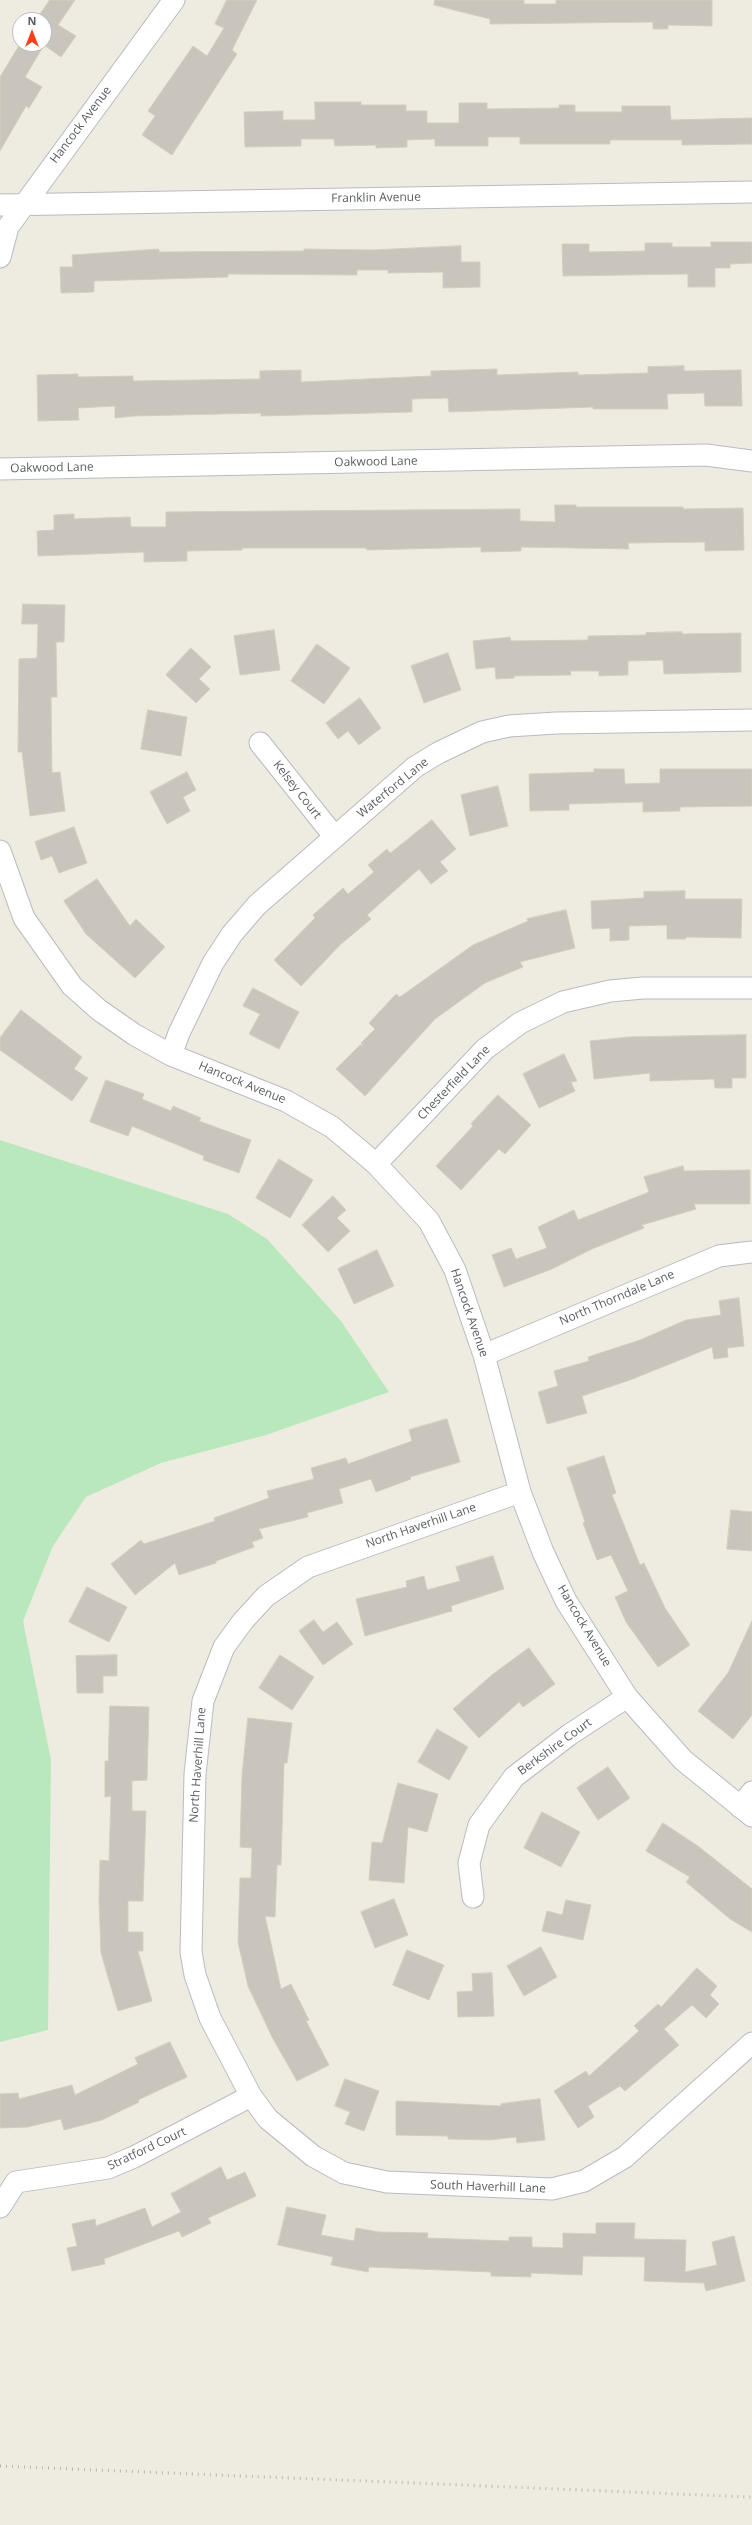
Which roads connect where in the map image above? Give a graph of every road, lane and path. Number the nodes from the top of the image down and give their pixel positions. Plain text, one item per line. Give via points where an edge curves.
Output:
1 (174, 0) edge
2 (752, 192) edge
3 (24, 204) junction
4 (0, 205) edge
5 (0, 257) edge
6 (752, 461) edge
7 (0, 469) edge
8 (752, 720) edge
9 (260, 743) dead end
10 (334, 836) junction
11 (0, 850) edge
12 (752, 988) edge
13 (171, 1055) junction
14 (376, 1164) junction
15 (752, 1252) edge
16 (484, 1355) junction
17 (520, 1492) junction
18 (627, 1697) junction
19 (748, 1805) edge
20 (473, 1897) dead end
21 (752, 2043) edge
22 (252, 2096) junction
23 (0, 2207) edge

1 - 3 street, Hancock Avenue
2 - 3 street, Franklin Avenue
3 - 4 street, Franklin Avenue
3 - 5 street, Hancock Avenue via 8,227
6 - 7 street, Oakwood Lane via 706,455
8 - 10 street, Waterford Lane via 556,723 509,726 482,732 415,767
9 - 10 street, Kelsey Court
10 - 13 street, Waterford Lane via 257,905 232,934 213,963
11 - 13 street, Hancock Avenue via 24,918 72,986 99,1010 135,1035
12 - 14 street, Chesterfield Lane via 643,988 610,991 563,1002 520,1023 485,1049
13 - 14 street, Hancock Avenue via 286,1101 332,1127
14 - 16 street, Hancock Avenue via 429,1221 456,1270
15 - 16 street, North Thorndale Lane via 719,1256
16 - 17 street, Hancock Avenue
17 - 18 street, Hancock Avenue via 543,1552 566,1601
17 - 22 street, North Haverhill Lane via 308,1567 266,1596 243,1621 224,1647 211,1674 203,1701 195,1774 191,1952 195,1975 210,2018
18 - 19 street, Hancock Avenue via 683,1760
18 - 20 street, Berkshire Court via 569,1735 514,1778 480,1825 469,1863
21 - 22 street, South Haverhill Lane via 626,2157 584,2181 552,2189 388,2182 344,2173 312,2156 284,2133 268,2119
22 - 23 street, Stratford Court via 108,2168 16,2182

